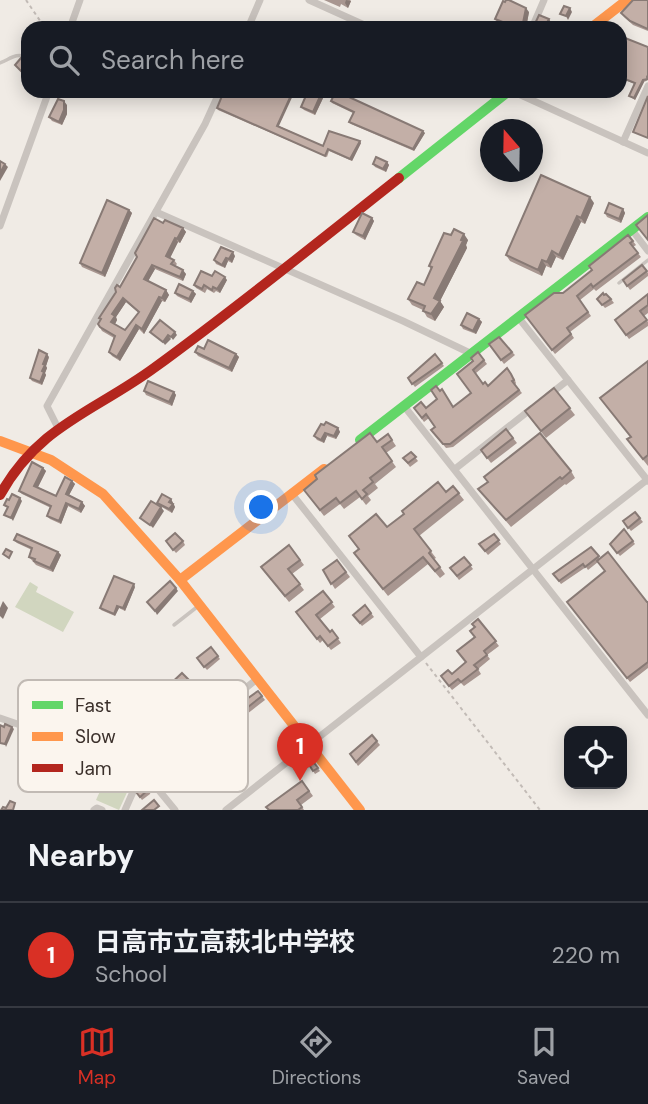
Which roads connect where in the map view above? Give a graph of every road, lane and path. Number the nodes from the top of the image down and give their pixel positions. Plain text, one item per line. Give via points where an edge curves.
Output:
1 (26, 0) edge
2 (80, 0) edge
3 (260, 0) edge
4 (309, 0) edge
5 (544, 0) edge
6 (626, 0) edge
7 (40, 21) edge
8 (72, 21) edge
9 (251, 21) edge
10 (356, 21) edge
11 (535, 21) edge
12 (600, 21) edge
13 (21, 55) edge
14 (0, 63) edge
15 (648, 86) edge
16 (46, 98) edge
17 (217, 98) edge
18 (502, 98) edge
19 (527, 98) edge
20 (624, 142) junction
21 (648, 153) edge
22 (156, 212) junction
23 (648, 217) edge
24 (0, 226) edge
25 (632, 230) junction
26 (648, 251) edge
27 (648, 260) edge
28 (282, 268) junction
29 (619, 283) dead end
30 (519, 317) junction
31 (472, 354) junction
32 (568, 380) junction
33 (404, 406) junction
34 (55, 430) junction
35 (0, 442) edge
36 (353, 446) edge
37 (28, 452) junction
38 (51, 460) junction
39 (333, 462) edge
40 (455, 469) junction
41 (648, 480) edge
42 (292, 494) junction
43 (0, 495) edge
44 (534, 568) junction
45 (180, 580) junction
46 (200, 605) junction
47 (174, 625) dead end
48 (421, 657) junction
49 (257, 679) junction
50 (248, 686) edge
51 (648, 715) edge
52 (0, 718) edge
53 (18, 725) edge
54 (309, 744) junction
55 (133, 792) edge
56 (159, 792) edge
57 (94, 810) edge
58 (102, 810) edge
59 (125, 810) edge
60 (175, 810) edge
61 (226, 810) edge
62 (360, 810) edge
63 (540, 810) edge

1 - 7 path
2 - 8 street
3 - 9 street
4 - 10 street
5 - 11 street
6 - 12 street
13 - 14 lane
15 - 20 street
16 - 24 street
17 - 22 street
18 - 28 street
19 - 20 street
20 - 21 street
22 - 28 street
22 - 34 street via 47,406
23 - 25 street
25 - 26 street
25 - 30 street
27 - 29 lane
28 - 31 street
28 - 34 street via 152,370
30 - 31 street
30 - 32 street
31 - 33 street
32 - 40 street
32 - 41 street
33 - 36 street
33 - 40 street
34 - 37 street
34 - 38 street via 48,451
35 - 37 street
37 - 38 street
37 - 43 street
38 - 45 street via 103,494
39 - 42 street
40 - 44 street
41 - 44 street
42 - 45 street
42 - 48 street
44 - 48 street
44 - 51 street
45 - 46 street
46 - 47 lane
46 - 49 street
48 - 54 street
48 - 63 path
49 - 50 street
49 - 54 street
52 - 53 street
54 - 61 street
54 - 62 street
55 - 59 street
56 - 60 street
57 - 58 street

